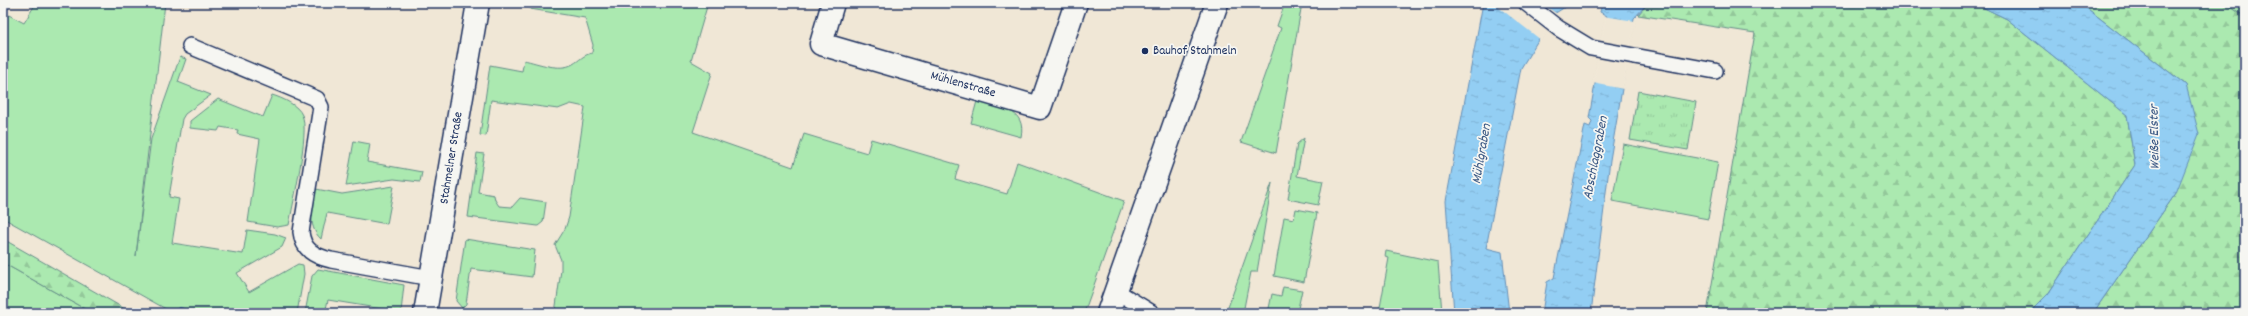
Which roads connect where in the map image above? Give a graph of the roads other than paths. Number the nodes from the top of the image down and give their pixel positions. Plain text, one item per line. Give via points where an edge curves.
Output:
1 (478, 3) edge
2 (833, 3) edge
3 (1076, 3) edge
4 (1217, 3) edge
5 (1526, 3) edge
6 (190, 46) dead end
7 (1715, 71) dead end
8 (431, 278) junction
9 (1116, 291) junction
10 (425, 313) edge
11 (1108, 313) edge
12 (1152, 313) edge

1 - 8 street, Stahmelner Straße
2 - 3 street, Mühlenstraße via 820,44 1040,108
4 - 9 street
5 - 7 lane via 1558,28 1591,48
6 - 8 lane via 317,99 321,107 301,232 305,247 318,256 331,260
8 - 10 street, Stahmelner Straße
9 - 11 street
9 - 12 lane

